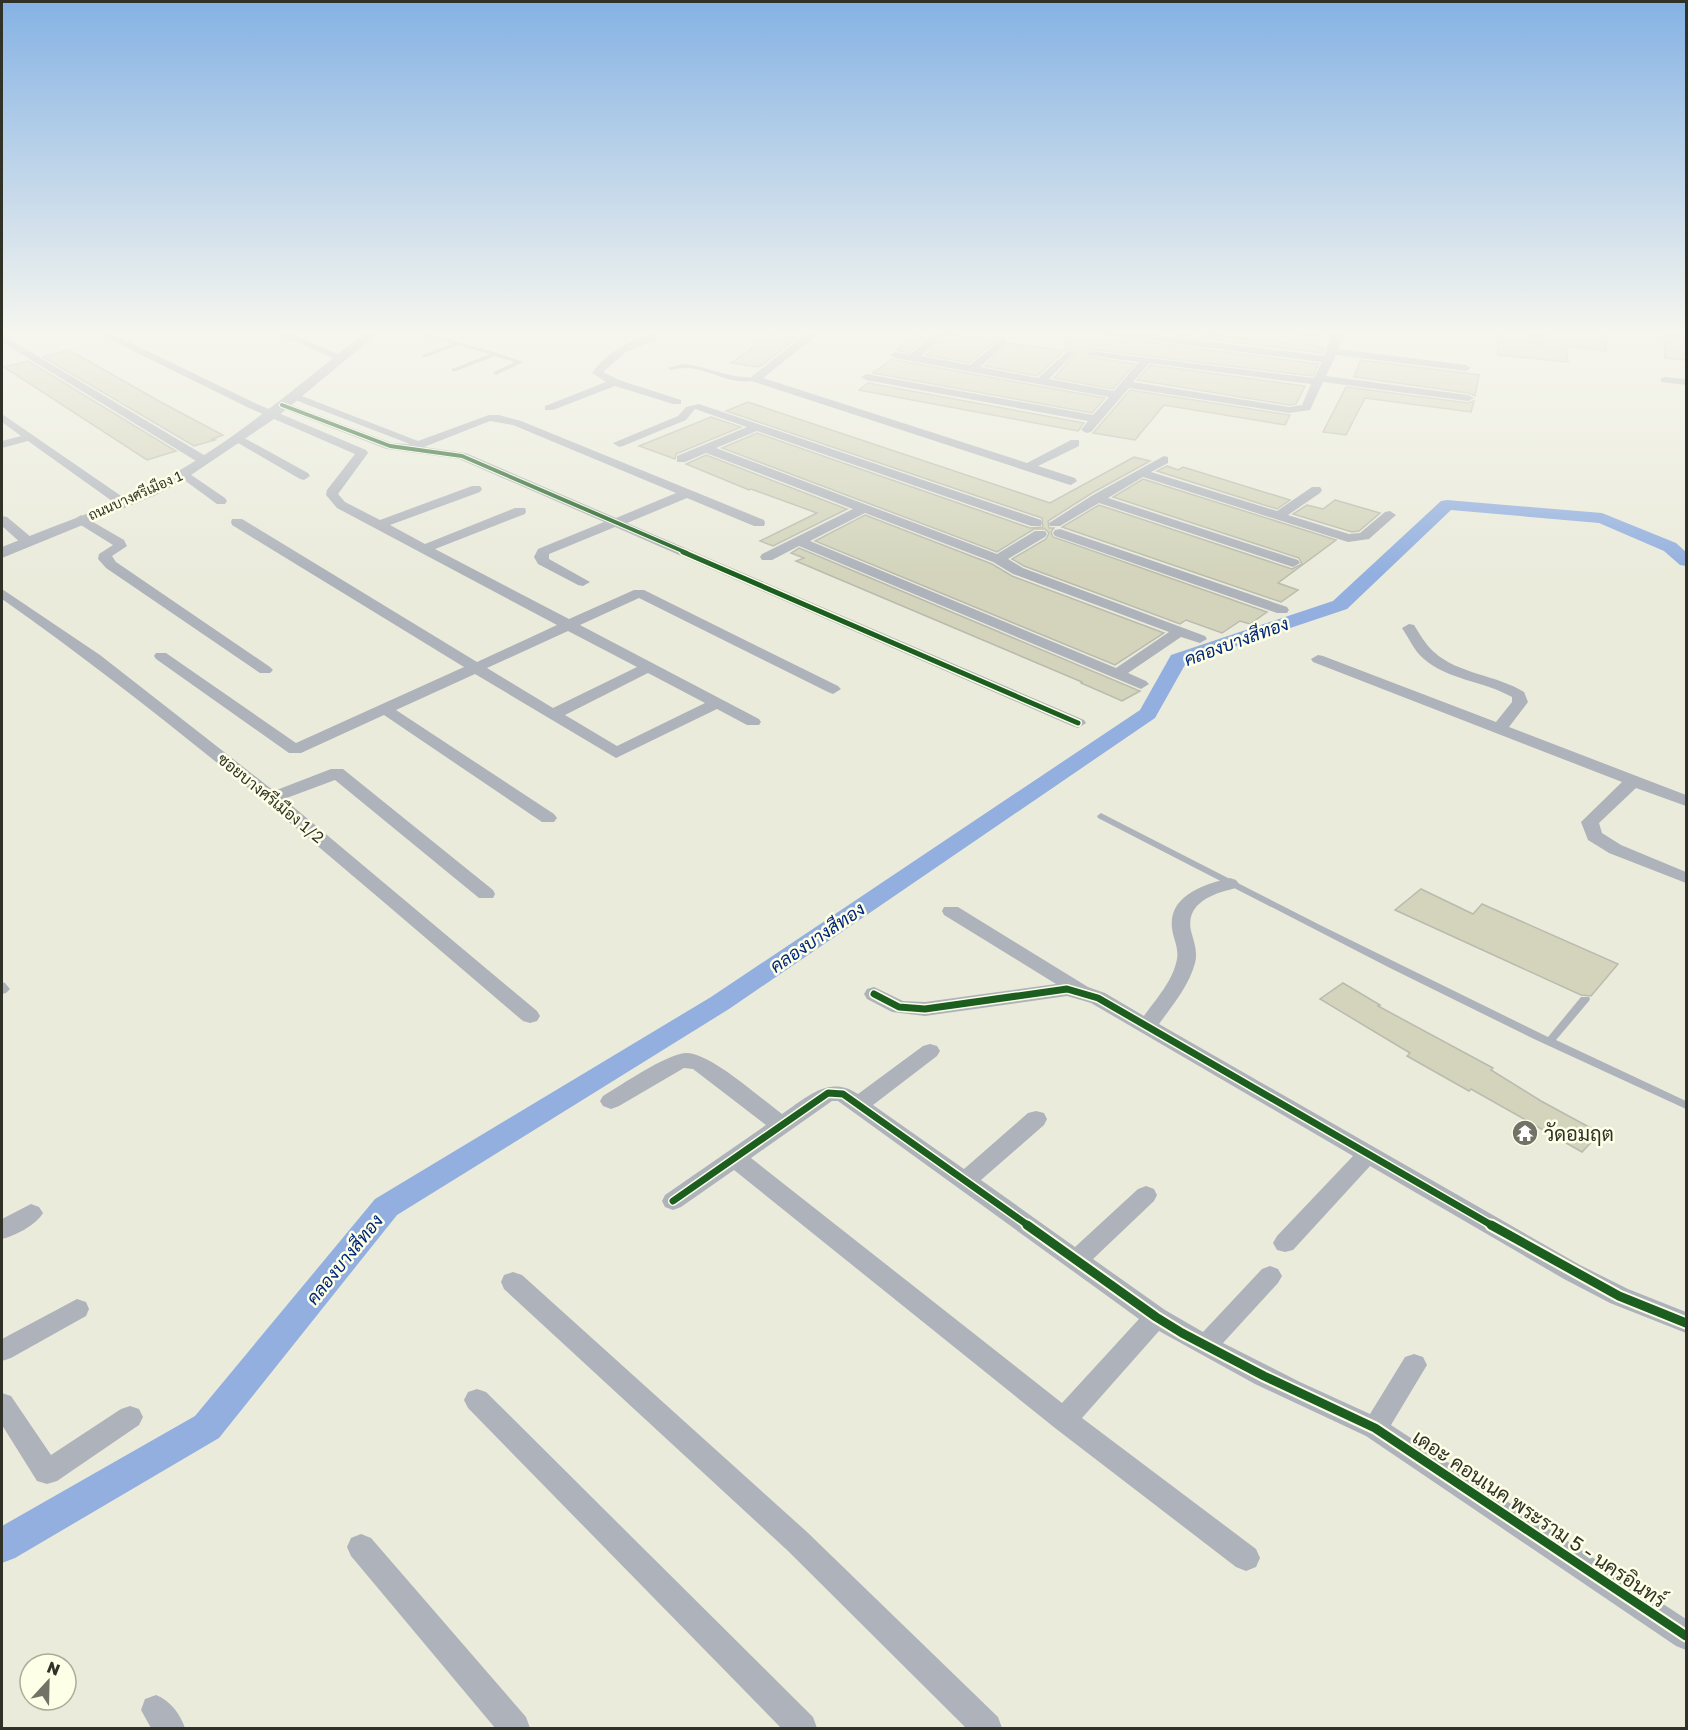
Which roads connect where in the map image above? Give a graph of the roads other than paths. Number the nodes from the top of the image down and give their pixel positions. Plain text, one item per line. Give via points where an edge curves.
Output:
1 (125, 413) edge
2 (272, 413) edge
3 (296, 413) edge
4 (303, 413) edge
5 (689, 413) edge
6 (710, 413) edge
7 (862, 413) edge
8 (1062, 413) edge
9 (1101, 413) edge
10 (2, 417) edge
11 (1096, 419) junction
12 (757, 427) junction
13 (1087, 430) dead end
14 (442, 436) junction
15 (29, 437) junction
16 (237, 438) junction
17 (1075, 442) dead end
18 (619, 443) dead end
19 (2, 445) edge
20 (410, 445) junction
21 (707, 449) junction
22 (447, 453) junction
23 (681, 459) dead end
24 (1164, 460) dead end
25 (205, 461) junction
26 (1028, 467) junction
27 (1141, 473) junction
28 (184, 474) junction
29 (304, 476) dead end
30 (1071, 481) dead end
31 (476, 489) dead end
32 (1316, 490) dead end
33 (686, 494) junction
34 (1097, 498) junction
35 (221, 501) dead end
36 (123, 503) junction
37 (863, 509) junction
38 (520, 511) dead end
39 (1390, 515) dead end
40 (1277, 516) junction
41 (81, 519) junction
42 (2, 520) edge
43 (237, 522) dead end
44 (615, 523) junction
45 (759, 523) dead end
46 (378, 525) junction
47 (1058, 528) junction
48 (1038, 529) junction
49 (799, 541) junction
50 (27, 542) junction
51 (424, 549) junction
52 (2, 553) edge
53 (767, 557) dead end
54 (998, 559) junction
55 (1293, 563) dead end
56 (583, 582) dead end
57 (2, 593) edge
58 (1282, 610) dead end
59 (570, 625) junction
60 (1409, 628) dead end
61 (1179, 632) junction
62 (1200, 639) dead end
63 (161, 656) dead end
64 (1318, 659) dead end
65 (648, 667) junction
66 (476, 668) junction
67 (265, 670) dead end
68 (1117, 674) junction
69 (1141, 684) dead end
70 (833, 689) dead end
71 (717, 703) junction
72 (385, 709) junction
73 (552, 715) junction
74 (753, 722) dead end
75 (1078, 723) dead end
76 (1500, 728) junction
77 (1633, 781) junction
78 (272, 798) junction
79 (1686, 801) edge
80 (1101, 816) dead end
81 (548, 818) dead end
82 (1686, 878) edge
83 (1230, 884) junction
84 (486, 894) dead end
85 (951, 911) dead end
86 (2, 985) edge
87 (2, 991) edge
88 (1082, 992) junction
89 (874, 994) dead end
90 (1585, 999) dead end
91 (530, 1016) dead end
92 (1148, 1026) junction
93 (1550, 1041) junction
94 (930, 1051) dead end
95 (611, 1101) dead end
96 (858, 1105) junction
97 (1686, 1105) edge
98 (1036, 1119) dead end
99 (781, 1125) junction
100 (1368, 1155) junction
101 (735, 1158) junction
102 (965, 1181) junction
103 (1146, 1195) dead end
104 (673, 1200) dead end
105 (31, 1213) dead end
106 (2, 1230) edge
107 (1285, 1244) dead end
108 (1076, 1260) junction
109 (1270, 1276) dead end
110 (513, 1282) dead end
111 (77, 1309) dead end
112 (1156, 1317) junction
113 (1686, 1323) edge
114 (1205, 1346) junction
115 (2, 1351) edge
116 (1414, 1365) dead end
117 (477, 1400) dead end
118 (2, 1404) edge
119 (130, 1417) dead end
120 (1064, 1420) junction
121 (1375, 1428) junction
122 (361, 1547) dead end
123 (1246, 1558) dead end
124 (1686, 1636) edge
125 (515, 1728) edge
126 (802, 1728) edge
127 (987, 1728) edge

1 - 25 street
2 - 16 street, ถนนบางศรีเมือง 1
3 - 46 street via 362,453 332,495 341,506
4 - 20 street via 390,446
5 - 18 street
6 - 12 street
7 - 26 street
8 - 11 street
9 - 11 street
10 - 15 street
11 - 13 street
12 - 21 street
12 - 48 street
14 - 20 street
14 - 22 street
14 - 33 street via 479,420 499,418
15 - 19 street
15 - 36 street
16 - 25 street, ถนนบางศรีเมือง 1
16 - 29 street
17 - 26 street
20 - 22 street
21 - 23 street
21 - 37 street
22 - 44 street
24 - 27 street
25 - 28 street, ถนนบางศรีเมือง 1
26 - 30 street
27 - 34 street
27 - 40 street
28 - 35 street
28 - 36 street, ถนนบางศรีเมือง 1
31 - 46 street
32 - 40 street
33 - 44 street
33 - 45 street
34 - 47 street
34 - 55 street
36 - 41 street, ถนนบางศรีเมือง 1
37 - 49 street
37 - 54 street
38 - 51 street
39 - 40 street via 1355,539
41 - 50 street, ถนนบางศรีเมือง 1
41 - 67 street via 119,543 106,554 111,566
42 - 50 street
43 - 66 street
44 - 56 street via 543,552 543,561
44 - 75 street
46 - 51 street
47 - 48 street
47 - 58 street
48 - 54 street
49 - 53 street
49 - 68 street
50 - 52 street, ถนนบางศรีเมือง 1
51 - 59 street
54 - 61 street via 1018,571
57 - 78 street, ซอยบางศรีเมือง 1/2 via 95,658
59 - 65 street
59 - 66 street
59 - 70 street via 639,593
60 - 76 street via 1432,658 1519,695 1520,702
61 - 62 street
61 - 68 street
63 - 72 street via 295,750
64 - 76 street
65 - 71 street
65 - 73 street
66 - 72 street
66 - 73 street
68 - 69 street
71 - 73 street via 616,753
71 - 74 street
72 - 81 street
76 - 77 street
77 - 79 street
77 - 82 street via 1590,822 1594,836 1615,849
78 - 84 street via 337,773
78 - 91 street, ซอยบางศรีเมือง 1/2
80 - 83 lane
83 - 92 street via 1205,889 1191,902 1181,920 1187,957 1178,980
83 - 93 lane
85 - 88 street
86 - 87 lane
88 - 89 street via 1067,990 925,1010 899,1007
88 - 92 street
90 - 93 lane
92 - 100 street
93 - 97 lane
94 - 96 street
95 - 99 street via 687,1060 700,1063
96 - 99 street, เดอะ คอนเนค พระราม 5 - นครอินทร์ via 843,1094 828,1093
96 - 102 street, เดอะ คอนเนค พระราม 5 - นครอินทร์
98 - 102 street
99 - 101 street, เดอะ คอนเนค พระราม 5 - นครอินทร์
100 - 107 street
100 - 113 street via 1572,1272
101 - 104 street, เดอะ คอนเนค พระราม 5 - นครอินทร์
101 - 120 street
102 - 108 street, เดอะ คอนเนค พระราม 5 - นครอินทร์
103 - 108 street
105 - 106 street
108 - 112 street, เดอะ คอนเนค พระราม 5 - นครอินทร์
109 - 114 street
110 - 127 street via 797,1541
111 - 115 street
112 - 114 street, เดอะ คอนเนค พระราม 5 - นครอินทร์
112 - 120 street
114 - 121 street, เดอะ คอนเนค พระราม 5 - นครอินทร์
116 - 121 street
117 - 126 street
118 - 119 street via 47,1472
120 - 123 street
121 - 124 street, เดอะ คอนเนค พระราม 5 - นครอินทร์
122 - 125 street

